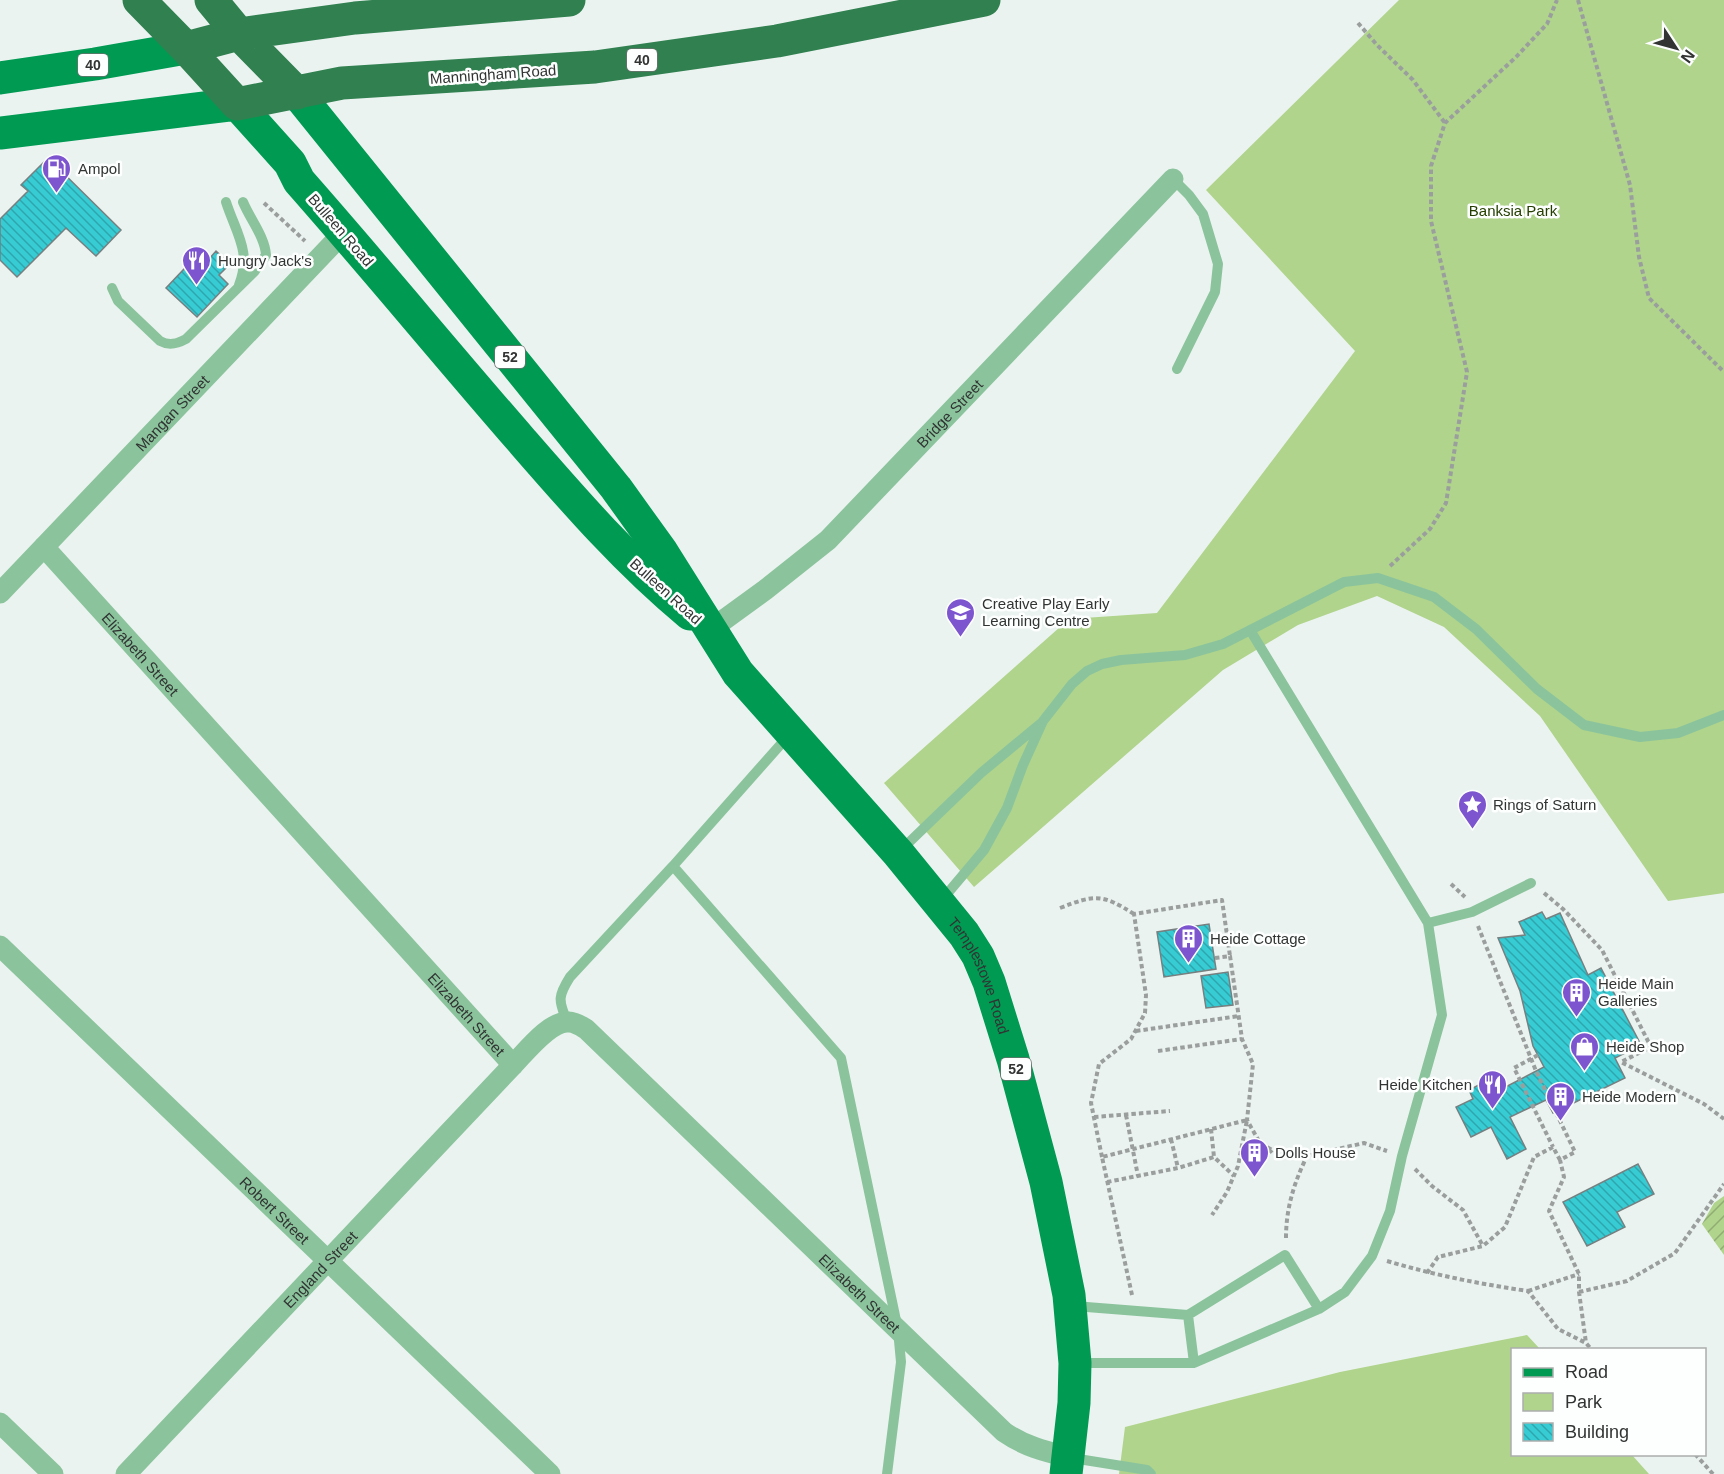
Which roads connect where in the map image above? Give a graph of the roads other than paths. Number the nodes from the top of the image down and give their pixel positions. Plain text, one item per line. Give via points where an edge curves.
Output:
1 (140, 0) edge
2 (211, 0) edge
3 (324, 0) edge
4 (569, 0) edge
5 (984, 0) edge
6 (355, 18) junction
7 (238, 33) junction
8 (186, 48) junction
9 (0, 78) edge
10 (297, 93) junction
11 (237, 104) junction
12 (0, 133) edge
13 (1173, 179) joint
14 (226, 202) dead end
15 (243, 202) dead end
16 (344, 232) junction
17 (112, 288) dead end
18 (237, 288) junction
19 (1177, 369) dead end
20 (44, 547) junction
21 (0, 593) edge
22 (710, 630) junction
23 (1250, 630) junction
24 (1724, 715) edge
25 (1043, 721) junction
26 (790, 733) junction
27 (898, 853) junction
28 (673, 866) junction
29 (1532, 883) road end
30 (939, 903) junction
31 (1428, 923) junction
32 (0, 946) edge
33 (567, 1021) junction
34 (513, 1065) junction
35 (328, 1261) junction
36 (1071, 1305) junction
37 (1319, 1309) junction
38 (1188, 1315) junction
39 (898, 1330) junction
40 (1075, 1363) junction
41 (1194, 1363) junction
42 (0, 1424) edge
43 (1067, 1466) edge
44 (52, 1474) edge
45 (126, 1474) edge
46 (550, 1474) edge
47 (887, 1474) edge
48 (1151, 1474) edge

1 - 8 highway, Bulleen Road / 52
2 - 7 highway, Bulleen Road / 52
3 - 6 highway
4 - 6 highway, 40
5 - 10 highway, Manningham Road / 40 via 777,41 595,67 342,83
6 - 7 highway, 40
7 - 8 highway, 40
7 - 10 highway, Bulleen Road / 52
8 - 9 main road, 40
8 - 11 highway, Bulleen Road / 52
10 - 11 highway, Manningham Road / 40
10 - 22 main road, Bulleen Road / 52 via 616,488 662,552
11 - 12 main road, Manningham Road / 40
11 - 16 main road, Bulleen Road / 52
13 - 19 lane via 1203,214 1218,264 1215,292
13 - 22 street, Bridge Street via 828,540
14 - 18 lane via 244,254 245,265
15 - 18 lane via 262,238 266,255
16 - 20 street, Mangan Street
16 - 22 main road, Bulleen Road / 52 via 584,513 652,583
17 - 18 lane via 118,301 160,340 173,344 186,339
20 - 21 street, Mangan Street
20 - 34 street, Elizabeth Street
22 - 26 main road, Templestowe Road / 52 via 738,673
23 - 24 lane via 1344,582 1378,578 1434,597 1476,629 1537,689 1584,725 1640,737 1678,733
23 - 25 lane via 1222,644 1185,655 1132,658 1086,671
23 - 31 lane
25 - 27 lane via 981,773
25 - 30 lane via 1008,808 962,878
26 - 27 main road, Templestowe Road / 52
26 - 28 lane
27 - 30 main road, Templestowe Road / 52
28 - 33 lane via 570,977 560,997
28 - 39 lane via 841,1058
29 - 31 lane via 1472,912
30 - 36 main road, Templestowe Road / 52 via 978,956 1001,1017 1046,1182
31 - 37 lane via 1442,1015 1390,1211 1372,1256 1345,1292
32 - 35 street, Robert Street
33 - 34 street, Elizabeth Street via 548,1029
33 - 39 street, Elizabeth Street via 586,1029
34 - 35 street, England Street
35 - 45 street, England Street
35 - 46 street, Robert Street
36 - 38 lane
36 - 40 main road, Templestowe Road / 52
37 - 38 lane via 1286,1255
37 - 41 lane
38 - 41 lane
39 - 43 street, Elizabeth Street via 1004,1432
39 - 47 lane via 901,1362
40 - 41 lane
40 - 43 main road, Templestowe Road / 52
42 - 44 street
43 - 48 lane via 1148,1470

